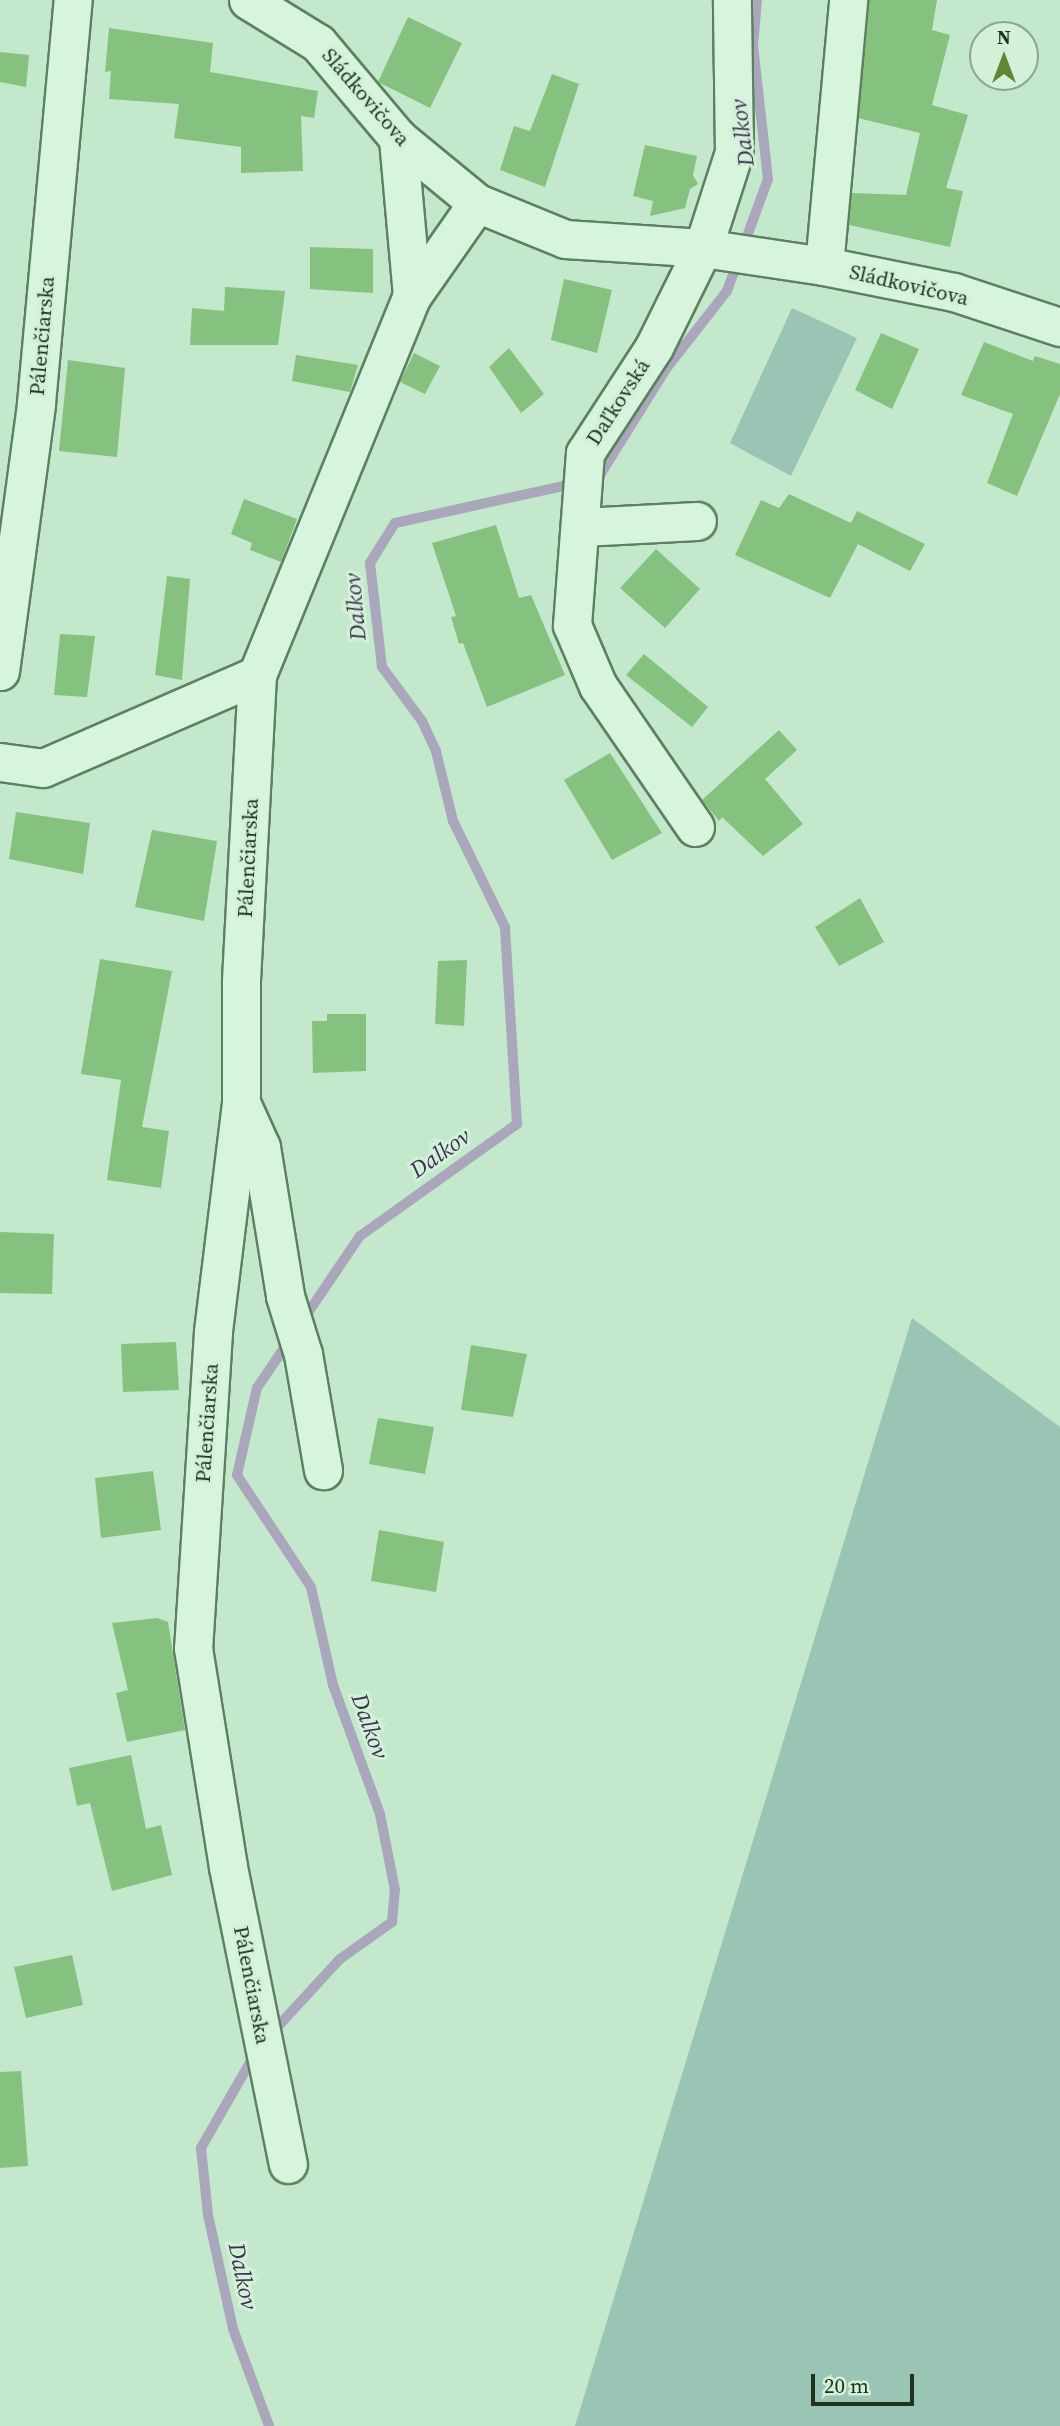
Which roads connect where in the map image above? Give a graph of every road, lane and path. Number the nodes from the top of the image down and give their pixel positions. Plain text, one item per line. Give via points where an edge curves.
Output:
1 (73, 0) edge
2 (248, 0) edge
3 (732, 0) edge
4 (848, 0) edge
5 (398, 138) junction
6 (477, 203) junction
7 (726, 252) junction
8 (824, 266) junction
9 (412, 296) junction
10 (1060, 327) edge
11 (582, 515) junction
12 (697, 521) dead end
13 (0, 671) edge
14 (257, 676) junction
15 (0, 762) edge
16 (695, 827) dead end
17 (241, 1103) junction
18 (323, 1470) dead end
19 (288, 2164) dead end

1 - 13 street, Pálenčiarska via 36,403
2 - 5 street, Sládkovičova via 318,43
3 - 7 street, Daľkovská via 734,152
4 - 8 street
5 - 6 street, Sládkovičova
5 - 9 street, Pálenčiarska
6 - 7 street, Sládkovičova via 565,239
6 - 9 street, Pálenčiarska
7 - 8 street, Sládkovičova
7 - 11 street, Daľkovská via 654,347 585,453
8 - 10 street, Sládkovičova via 954,292
9 - 14 street, Pálenčiarska
11 - 12 street
11 - 16 street, Daľkovská via 572,625 598,686
14 - 15 street via 44,768
14 - 17 street, Pálenčiarska
17 - 18 street via 261,1147 285,1296 303,1354
17 - 19 street, Pálenčiarska via 213,1332 193,1648 228,1867

